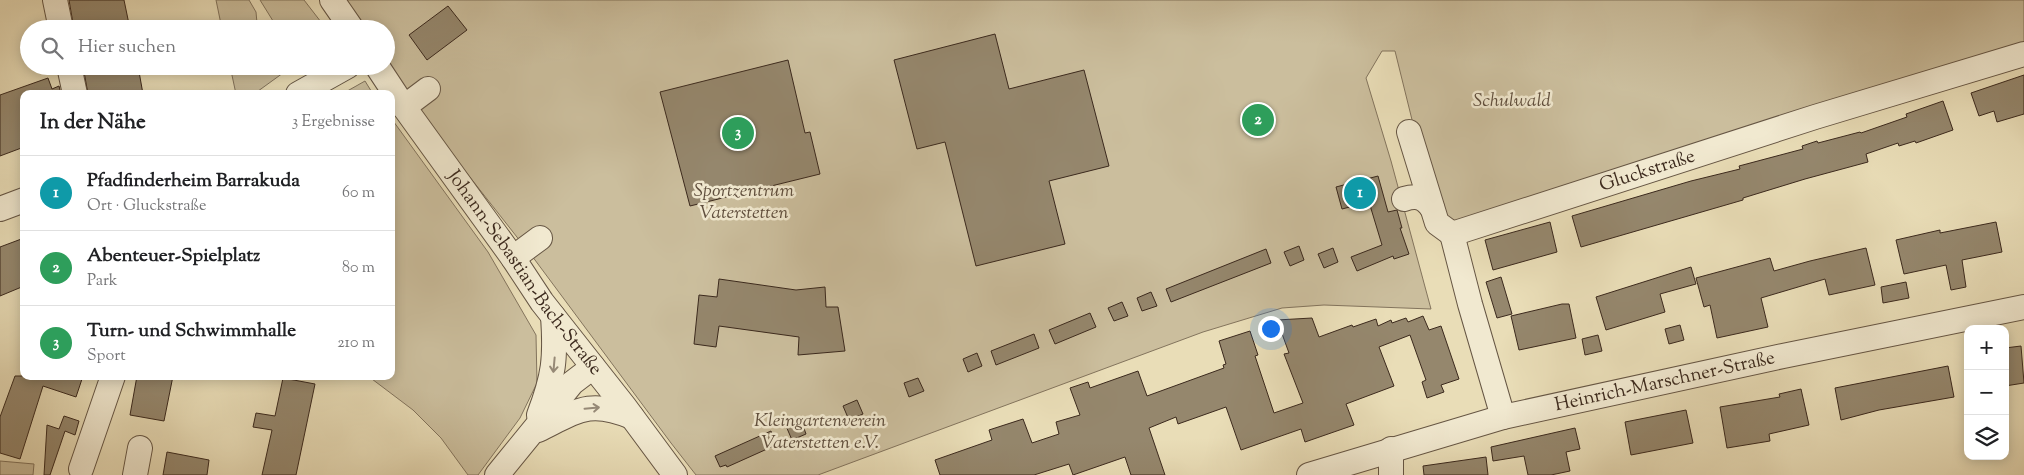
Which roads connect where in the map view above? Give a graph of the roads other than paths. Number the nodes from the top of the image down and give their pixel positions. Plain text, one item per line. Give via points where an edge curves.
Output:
1 (56, 0) edge
2 (332, 0) edge
3 (59, 20) edge
4 (346, 20) edge
5 (2024, 54) edge
6 (71, 75) edge
7 (307, 75) edge
8 (332, 75) edge
9 (383, 75) edge
10 (428, 89) dead end
11 (74, 90) edge
12 (291, 90) edge
13 (305, 90) edge
14 (393, 90) edge
15 (395, 93) edge
16 (404, 107) junction
17 (1409, 132) dead end
18 (1404, 199) dead end
19 (20, 202) edge
20 (1432, 208) junction
21 (0, 209) edge
22 (1452, 234) junction
23 (540, 238) dead end
24 (513, 258) junction
25 (2024, 307) edge
26 (553, 316) junction
27 (593, 367) junction
28 (112, 380) edge
29 (632, 416) junction
30 (1503, 417) junction
31 (532, 433) junction
32 (140, 448) dead end
33 (1391, 449) junction
34 (81, 469) dead end
35 (135, 475) edge
36 (497, 475) edge
37 (675, 475) edge
38 (1309, 475) edge
39 (1392, 475) edge

1 - 3 street
2 - 4 street
5 - 22 street, Gluckstraße via 1815,117
6 - 11 street
7 - 12 street
8 - 13 street
9 - 14 street, Johann-Sebastian-Bach-Straße
10 - 16 street
15 - 16 street, Johann-Sebastian-Bach-Straße
16 - 24 street, Johann-Sebastian-Bach-Straße
17 - 20 street
18 - 20 street via 1419,197
19 - 21 street
20 - 22 street via 1437,223
22 - 30 street
23 - 24 street
24 - 26 street, Johann-Sebastian-Bach-Straße
25 - 30 street, Heinrich-Marschner-Straße
26 - 27 street, Johann-Sebastian-Bach-Straße
26 -> 31 street via 553,375
27 - 29 street, Johann-Sebastian-Bach-Straße
27 - 31 street via 572,383
28 - 34 street
31 -> 29 street via 589,407 611,408
29 - 37 street, Johann-Sebastian-Bach-Straße
30 - 33 street, Heinrich-Marschner-Straße
31 - 36 street
32 - 35 street
33 - 38 street, Heinrich-Marschner-Straße
33 - 39 street

